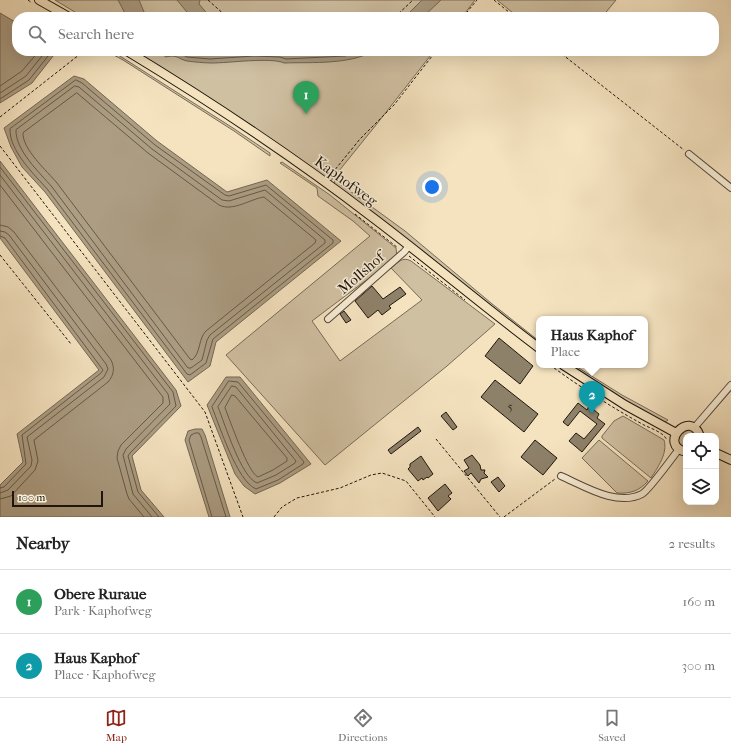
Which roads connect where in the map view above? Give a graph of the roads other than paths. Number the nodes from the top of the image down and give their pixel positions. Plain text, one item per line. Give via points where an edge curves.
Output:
1 (39, 0) edge
2 (60, 12) edge
3 (129, 56) edge
4 (689, 154) road end
5 (731, 188) edge
6 (407, 249) junction
7 (328, 318) dead end
8 (536, 346) edge
9 (568, 368) edge
10 (731, 385) edge
11 (694, 428) junction
12 (676, 433) junction
13 (698, 433) edge
14 (682, 451) edge
15 (719, 454) edge
16 (731, 460) edge
17 (561, 476) road end

1 - 2 main road
3 - 6 main road, Kaphofweg via 210,103 325,182
4 - 5 lane
6 - 7 lane, Mollshof
6 - 8 main road, Kaphofweg
9 - 12 main road via 625,405
10 - 11 lane
11 - 12 main road via 684,426
11 - 13 main road
12 - 14 main road via 674,440
14 - 17 lane via 643,494 628,498 610,497
15 - 16 main road

